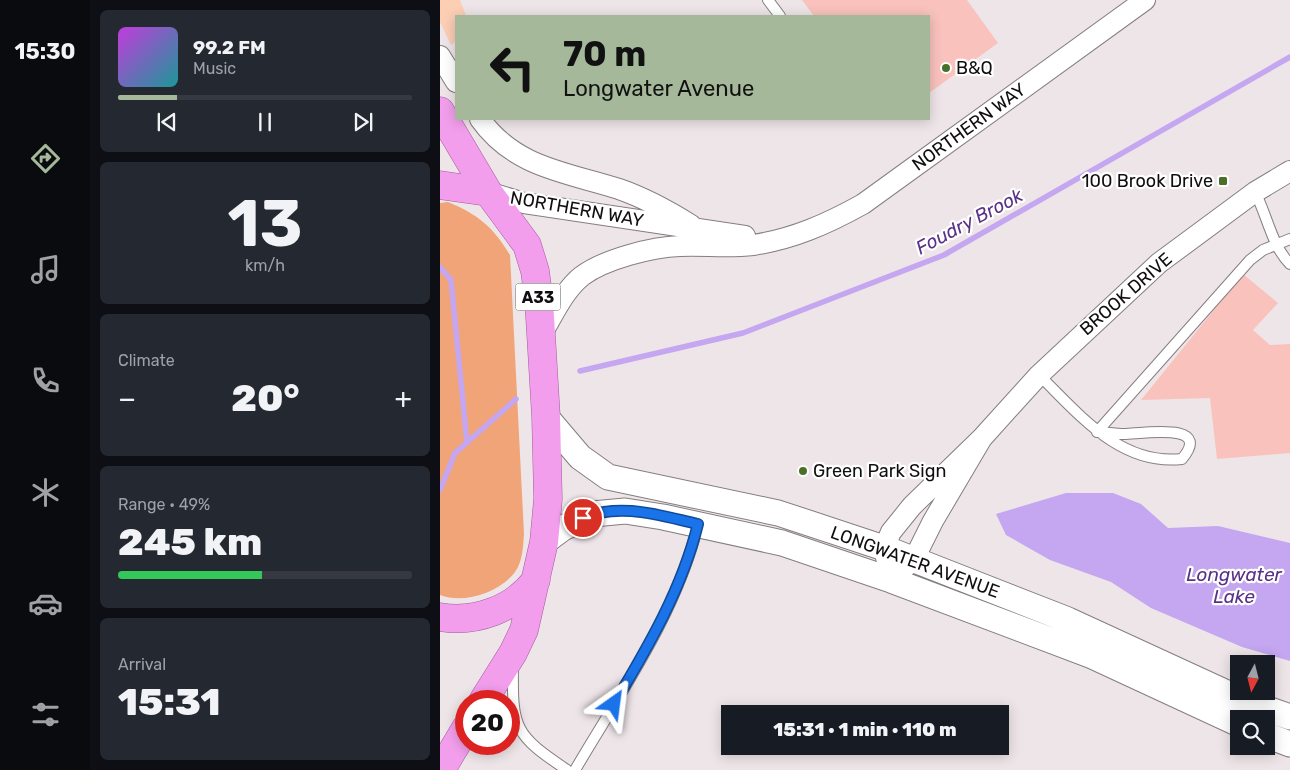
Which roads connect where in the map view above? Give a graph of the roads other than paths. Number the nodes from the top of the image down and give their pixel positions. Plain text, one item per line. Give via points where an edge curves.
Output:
1 (768, 0) edge
2 (1146, 0) edge
3 (779, 15) edge
4 (440, 56) edge
5 (455, 80) edge
6 (440, 111) edge
7 (481, 120) edge
8 (1290, 172) edge
9 (440, 185) edge
10 (488, 192) junction
11 (1255, 192) junction
12 (696, 229) junction
13 (785, 239) junction
14 (1290, 239) edge
15 (1277, 244) junction
16 (1290, 264) edge
17 (541, 335) junction
18 (1039, 375) junction
19 (546, 417) junction
20 (1097, 432) junction
21 (982, 438) junction
22 (698, 524) junction
23 (544, 542) junction
24 (884, 548) junction
25 (914, 559) junction
26 (536, 580) junction
27 (891, 580) junction
28 (440, 617) edge
29 (513, 653) junction
30 (489, 690) edge
31 (1290, 717) edge
32 (1230, 720) edge
33 (1275, 738) edge
34 (1290, 744) edge
35 (455, 746) edge
36 (441, 770) edge
37 (567, 770) edge
38 (575, 770) edge

1 - 3 lane
2 - 13 street, NORTHERN WAY via 863,204 824,225
4 - 5 street
6 - 10 highway, A33
7 - 12 street, NORTHERN WAY via 500,142 522,158 658,204
8 - 11 street, BROOK DRIVE
9 - 10 highway
10 - 12 street, NORTHERN WAY via 524,203
10 - 17 highway, A33 via 530,251
11 - 15 lane
11 - 18 street, BROOK DRIVE via 1159,263
12 - 13 street, NORTHERN WAY
13 - 17 street, NORTHERN WAY via 727,247 680,246 617,260 581,277
14 - 15 lane
15 - 16 lane
15 - 20 lane via 1250,260
17 - 19 highway, A33
18 - 20 lane
18 - 21 street, BROOK DRIVE
19 - 23 highway, A33 via 548,499
19 - 24 street, LONGWATER AVENUE via 580,457 608,477 778,513
20 - 20 lane via 1178,432 1186,436 1188,452 1182,460 1166,461 1119,446
21 - 24 street, BROOK DRIVE via 912,506 891,532
21 - 25 street, BROOK DRIVE
22 - 23 street, LONGWATER AVENUE via 642,513 610,511 583,518
22 - 27 street, LONGWATER AVENUE via 782,542
22 - 38 lane via 685,573 644,654
23 - 26 highway, A33
24 - 25 street, LONGWATER AVENUE
24 - 27 street
25 - 27 street, BROOK DRIVE
25 - 31 street, LONGWATER AVENUE via 1068,620 1242,700
26 - 28 highway via 519,598 500,609 462,619
26 - 29 highway, A33 via 524,630
27 - 32 street, LONGWATER AVENUE via 1090,655
29 - 30 highway, A33
29 - 37 lane via 512,708 516,723 531,744
33 - 34 street
35 - 36 highway

